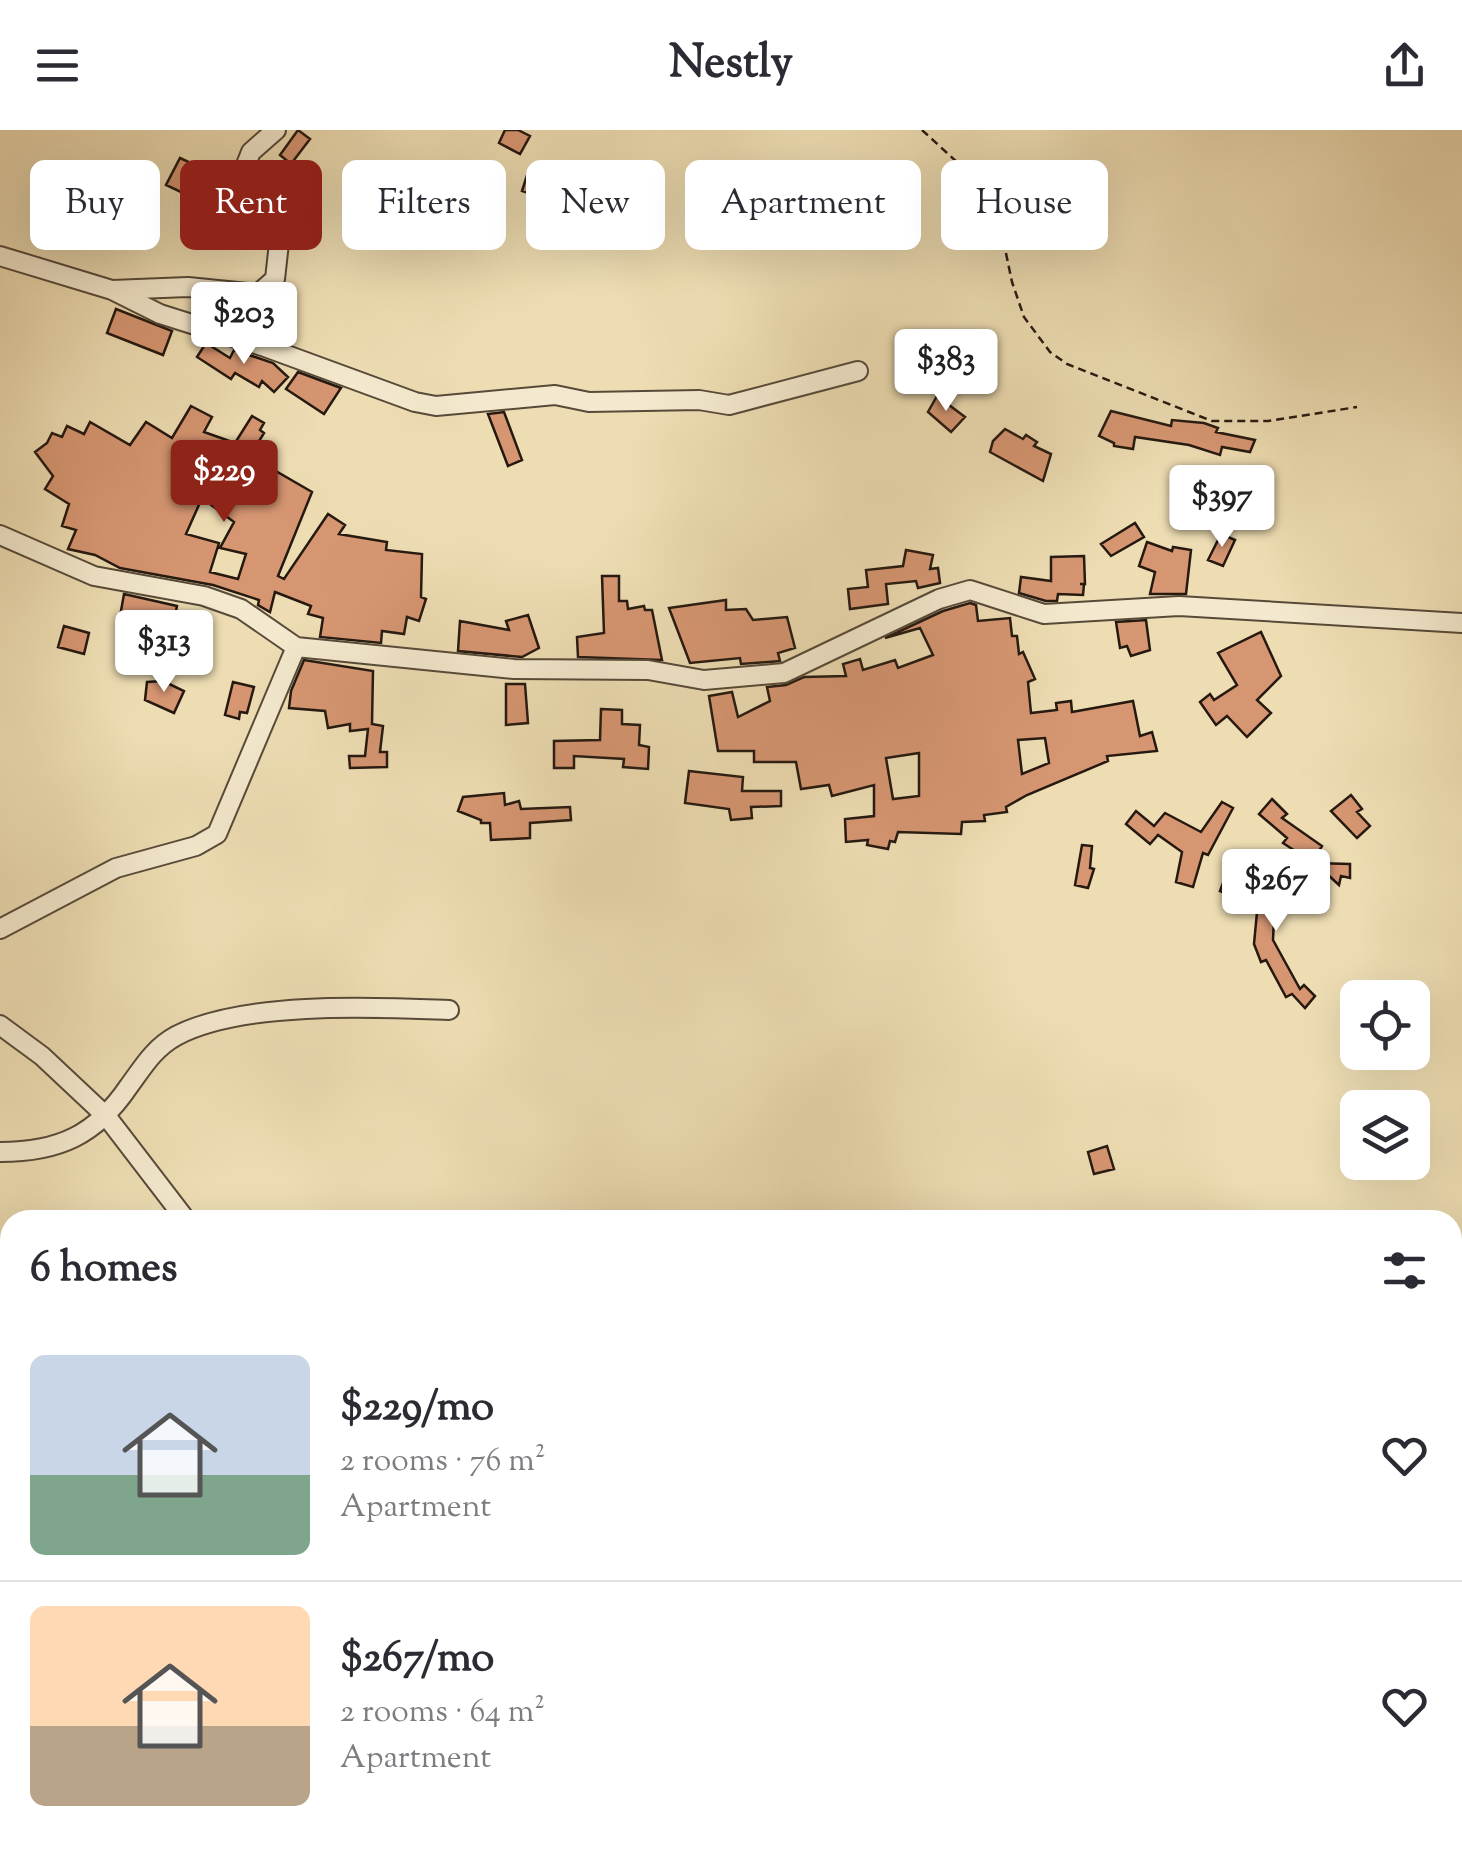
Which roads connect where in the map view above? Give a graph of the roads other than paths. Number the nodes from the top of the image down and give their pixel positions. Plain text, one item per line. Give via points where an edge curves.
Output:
1 (276, 130) edge
2 (0, 256) edge
3 (112, 290) junction
4 (858, 371) dead end
5 (0, 535) edge
6 (1462, 623) edge
7 (296, 647) junction
8 (0, 929) edge
9 (448, 1010) dead end
10 (0, 1026) edge
11 (106, 1117) junction
12 (0, 1152) edge
13 (178, 1210) edge

1 - 3 street via 251,152 243,172 282,216 270,286 258,294 188,287
2 - 3 street
3 - 4 street via 160,314 436,406 555,395 589,402 729,405
5 - 7 street via 94,576 242,609
6 - 7 street via 1179,606 1044,614 970,590 800,669 762,676 704,680 648,670 514,669
7 - 8 street via 217,834 116,868
9 - 11 street via 223,1016 174,1037 150,1056
10 - 11 street
11 - 12 street via 64,1144
11 - 13 street

